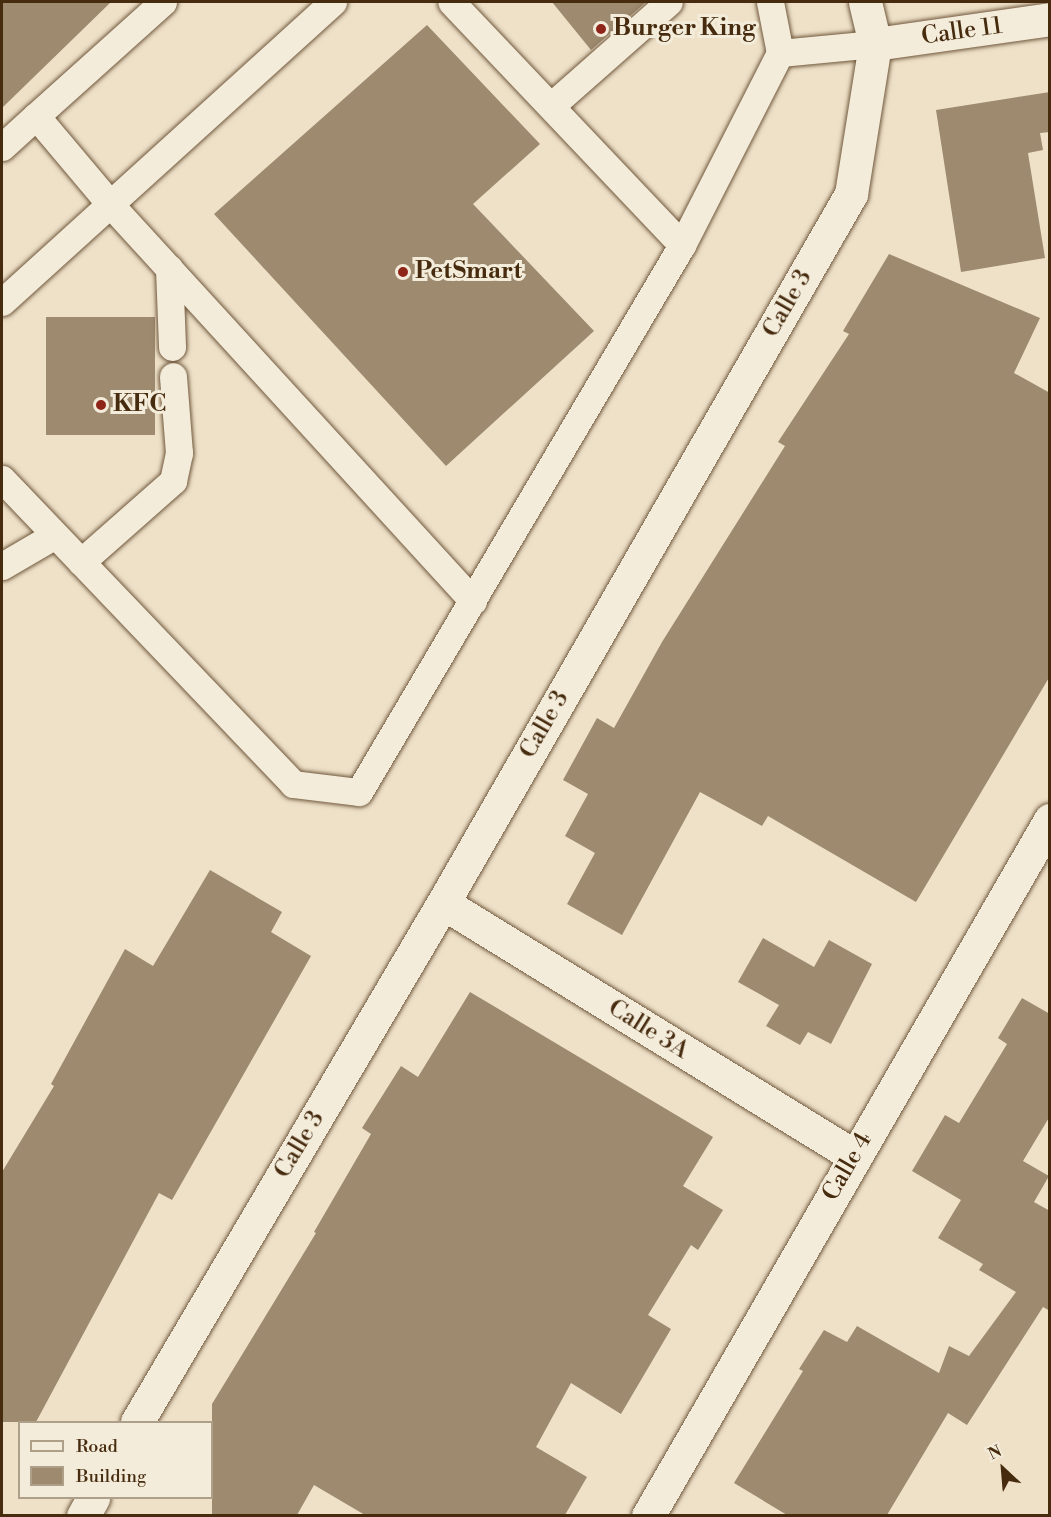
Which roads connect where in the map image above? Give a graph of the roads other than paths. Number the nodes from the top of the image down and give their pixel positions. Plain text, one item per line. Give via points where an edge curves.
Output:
1 (163, 2) edge
2 (333, 2) edge
3 (451, 2) edge
4 (669, 2) edge
5 (770, 2) edge
6 (865, 2) edge
7 (1050, 20) edge
8 (875, 44) junction
9 (780, 53) junction
10 (551, 106) junction
11 (36, 116) junction
12 (2, 147) edge
13 (110, 204) junction
14 (682, 245) junction
15 (169, 268) junction
16 (2, 302) edge
17 (172, 347) dead end
18 (173, 376) dead end
19 (2, 479) edge
20 (55, 535) junction
21 (81, 562) junction
22 (2, 566) edge
23 (472, 601) junction
24 (1050, 820) edge
25 (443, 903) junction
26 (854, 1156) junction
27 (138, 1421) edge
28 (92, 1499) edge
29 (83, 1515) edge
30 (648, 1515) edge

1 - 11 lane
2 - 13 lane
3 - 10 lane
4 - 10 lane
5 - 9 lane
6 - 8 street, Calle 3
7 - 8 street, Calle 11
8 - 9 lane
8 - 25 street, Calle 3 via 850,194
9 - 14 lane
10 - 14 lane
11 - 12 lane
11 - 13 lane
13 - 15 lane
13 - 16 lane
14 - 23 lane
15 - 17 lane
15 - 23 lane
18 - 21 lane via 179,453 172,481
19 - 20 lane
20 - 21 lane
20 - 22 lane
21 - 23 lane via 293,784 359,792
24 - 26 street, Calle 4
25 - 26 street, Calle 3A
25 - 27 street, Calle 3
26 - 30 street, Calle 4
28 - 29 street

